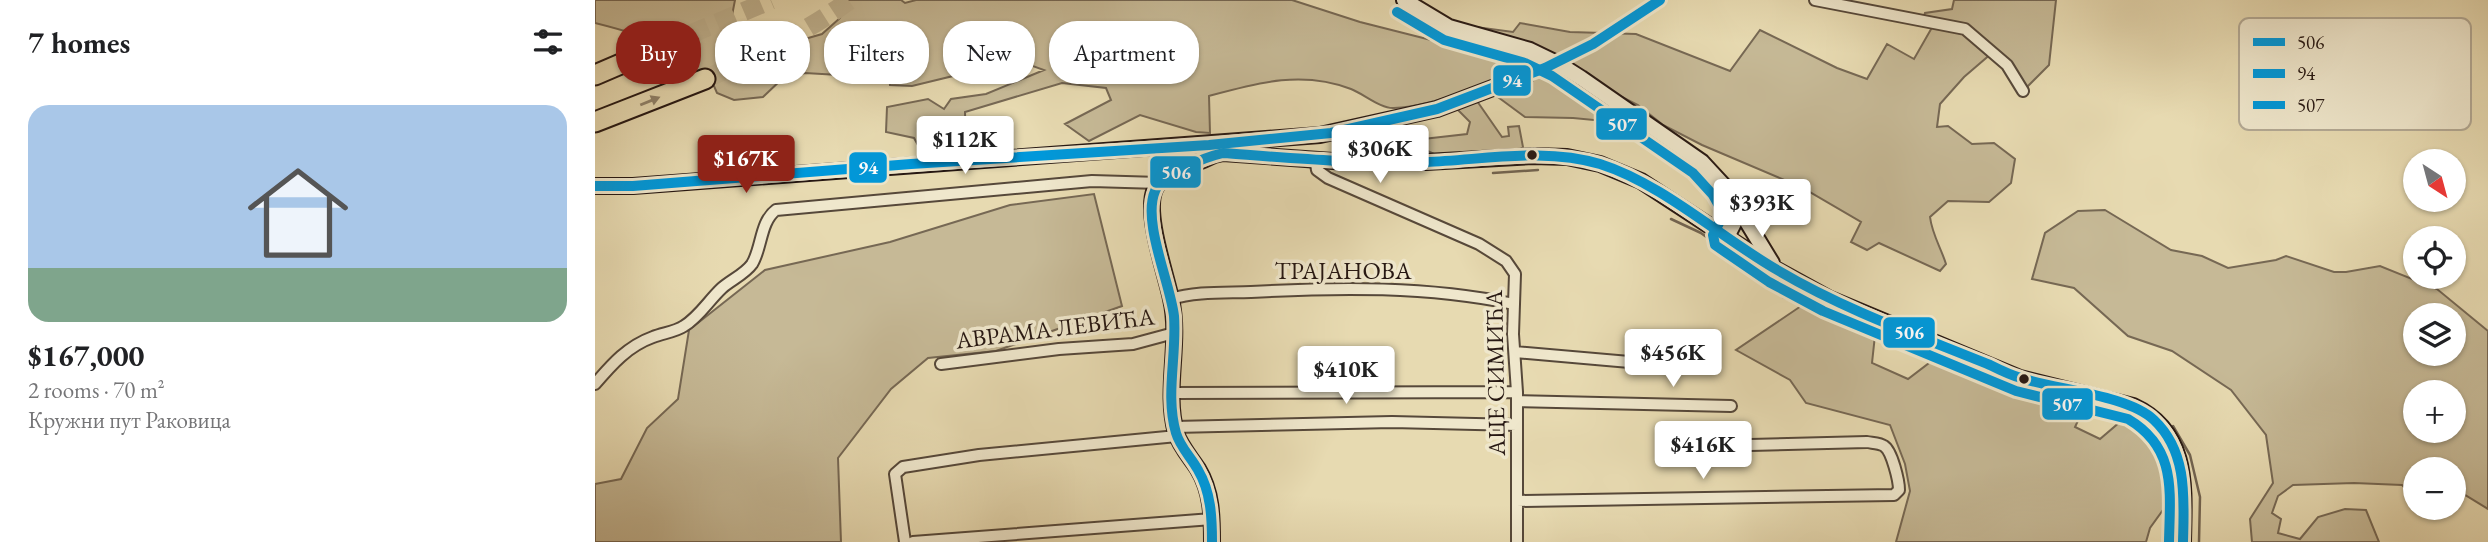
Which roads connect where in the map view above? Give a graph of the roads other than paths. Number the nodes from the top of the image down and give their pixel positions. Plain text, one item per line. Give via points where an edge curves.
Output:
1 (1404, 0) edge
2 (1815, 0) edge
3 (616, 66) tunnel mouth
4 (595, 75) edge
5 (1527, 75) tunnel mouth
6 (705, 79) tunnel mouth
7 (2023, 91) dead end
8 (595, 122) edge
9 (1365, 127) junction
10 (1315, 158) junction
11 (1370, 162) junction
12 (1159, 183) junction
13 (595, 186) edge
14 (1733, 199) junction
15 (1746, 219) junction
16 (1730, 238) junction
17 (1777, 270) junction
18 (1171, 299) junction
19 (1514, 303) junction
20 (1174, 333) junction
21 (1515, 352) junction
22 (941, 364) dead end
23 (1675, 366) dead end
24 (595, 384) edge
25 (1172, 393) junction
26 (1517, 397) junction
27 (1731, 406) dead end
28 (1517, 425) junction
29 (1176, 432) junction
30 (1750, 446) dead end
31 (1517, 501) junction
32 (1212, 519) junction
33 (905, 542) edge
34 (913, 542) edge
35 (1212, 542) edge
36 (1517, 542) edge
37 (2183, 542) edge

1 - 14 main road via 1449,27 1530,50 1581,78 1702,162
2 - 7 street via 1965,29 2007,65
3 - 4 highway
5 - 9 main road via 1437,109
8 -> 6 highway
9 - 11 main road
9 - 13 main road via 1213,144
10 - 11 main road
10 - 12 main road via 1218,153
10 - 19 street, АЦЕ СИМИЋА via 1317,170 1338,184 1471,240 1506,261 1515,274
11 - 16 main road via 1533,156 1582,159 1641,181
12 - 18 main road via 1153,195 1153,214
12 - 24 street via 1092,181 776,210 746,270 689,323 629,349
14 - 15 main road
14 - 16 main road via 1736,219
15 - 16 main road via 1740,237
15 - 17 main road
16 - 17 main road
17 - 37 main road via 1828,298 2001,370 2133,406 2150,415 2169,438 2181,465
18 - 19 street, ТРАЈАНОВА via 1363,287
18 - 20 main road
19 - 21 street, АЦЕ СИМИЋА
20 - 22 street, АВРАМА ЛЕВИЋА via 1133,344
20 - 25 main road
21 - 23 street
21 - 26 street, АЦЕ СИМИЋА
25 - 26 street
25 - 29 main road
26 - 27 street
26 - 28 street, АЦЕ СИМИЋА
28 - 29 street via 1381,422
28 - 31 street, АЦЕ СИМИЋА
29 - 32 main road via 1203,478
29 - 33 street via 910,464 895,474
30 - 31 street via 1882,444 1896,472 1897,492
31 - 36 street, АЦЕ СИМИЋА
32 - 34 street
32 - 35 main road

